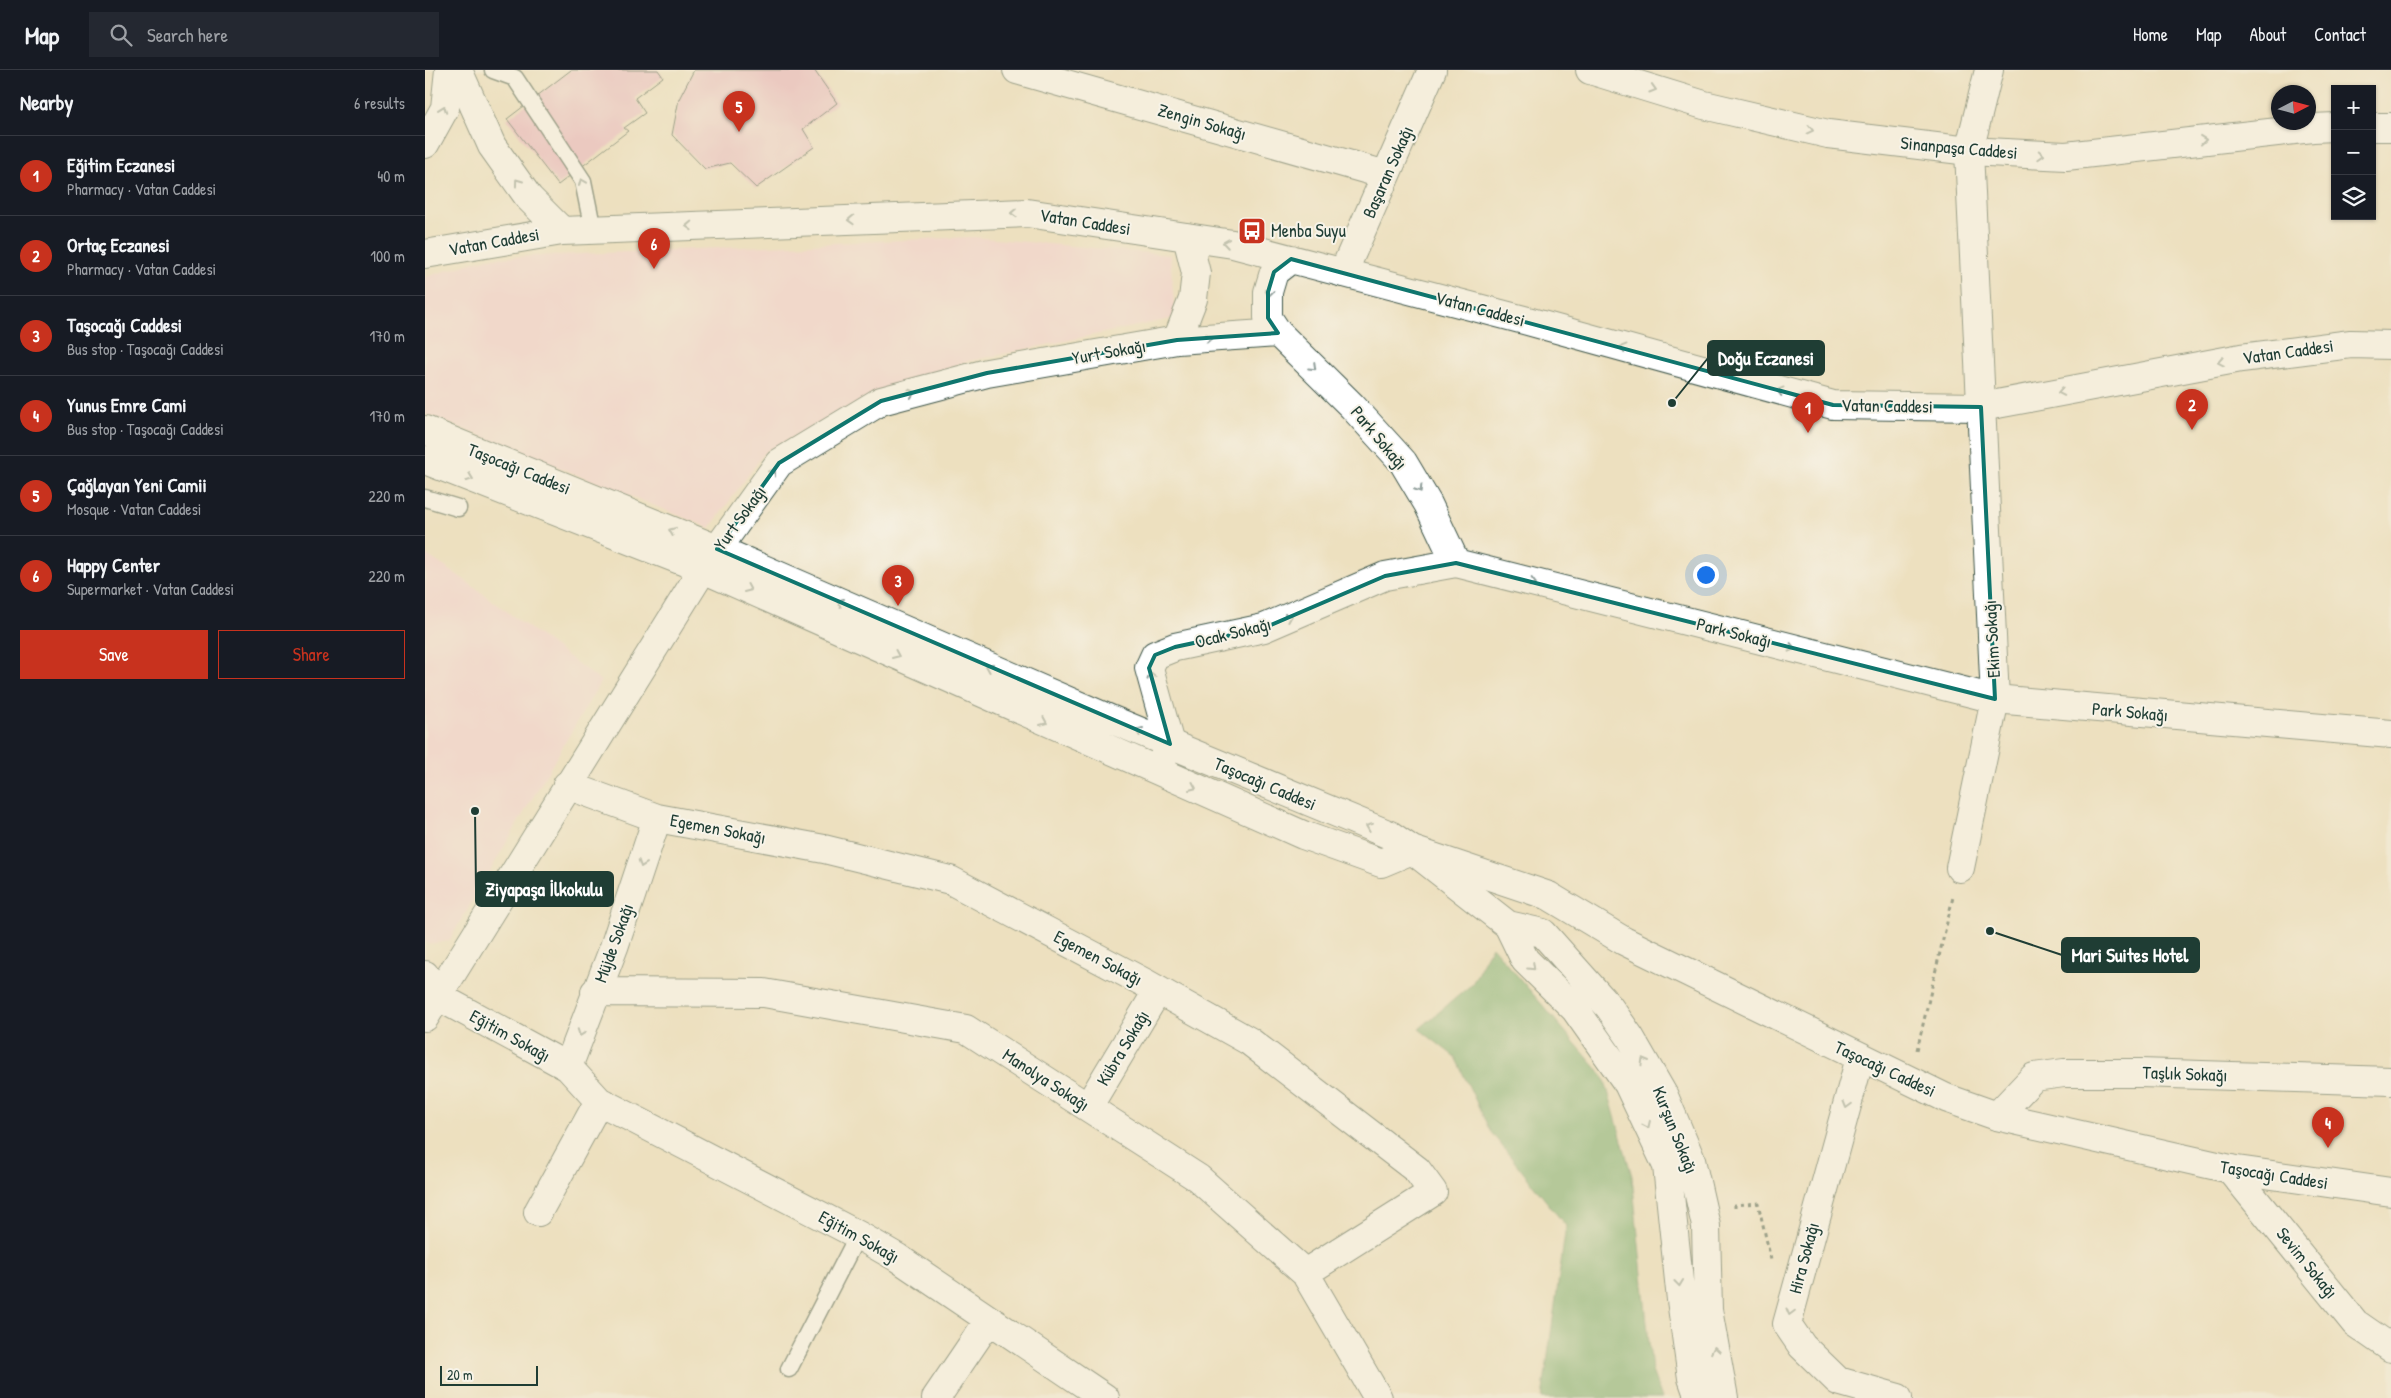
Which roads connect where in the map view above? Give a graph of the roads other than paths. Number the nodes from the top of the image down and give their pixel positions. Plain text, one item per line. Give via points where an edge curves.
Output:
1 (449, 70) edge
2 (458, 70) edge
3 (493, 70) edge
4 (1017, 70) edge
5 (1433, 70) edge
6 (1590, 70) edge
7 (1989, 70) edge
8 (2376, 127) edge
9 (2391, 127) edge
10 (2331, 128) edge
11 (425, 144) edge
12 (1969, 151) junction
13 (1387, 175) junction
14 (593, 230) junction
15 (562, 231) junction
16 (1187, 237) junction
17 (425, 254) edge
18 (1291, 260) junction
19 (1343, 273) junction
20 (1278, 333) junction
21 (1177, 340) junction
22 (2391, 345) edge
23 (1981, 407) junction
24 (425, 430) edge
25 (425, 460) edge
26 (425, 498) edge
27 (458, 508) dead end
28 (710, 559) junction
29 (1456, 563) junction
30 (1995, 699) junction
31 (2391, 734) edge
32 (1170, 744) junction
33 (1157, 772) junction
34 (567, 785) junction
35 (657, 818) junction
36 (1412, 850) junction
37 (1960, 868) road end
38 (1508, 925) junction
39 (1158, 990) junction
40 (595, 992) junction
41 (428, 995) edge
42 (1860, 1058) junction
43 (568, 1067) junction
44 (2391, 1081) edge
45 (599, 1101) junction
46 (1088, 1107) junction
47 (1997, 1116) junction
48 (2230, 1169) junction
49 (2391, 1192) edge
50 (538, 1212) dead end
51 (858, 1234) junction
52 (1305, 1273) junction
53 (989, 1320) junction
54 (2391, 1348) edge
55 (789, 1368) dead end
56 (936, 1398) edge
57 (1105, 1398) edge
58 (1378, 1398) edge
59 (1699, 1398) edge
60 (1724, 1398) edge
61 (1899, 1398) edge

11 -> 1 street via 445,108
15 -> 2 street, Vatan Caddesi via 529,198 492,146
14 -> 3 lane via 583,181 515,78
4 - 13 street, Zengin Sokağı
5 - 13 street, Başaran Sokağı
6 -> 12 street, Sinanpaşa Caddesi via 1704,105 1828,134
7 - 12 street, Ekim Sokağı
8 - 9 street
12 -> 10 street, Sinanpaşa Caddesi via 2066,156
12 - 23 street, Ekim Sokağı
13 - 19 street, Başaran Sokağı
14 - 15 street, Vatan Caddesi
16 -> 14 street, Vatan Caddesi via 1027,213
15 - 17 street, Vatan Caddesi
18 -> 16 street, Vatan Caddesi via 1233,244
16 - 21 street via 1197,273 1193,299
18 - 19 street, Vatan Caddesi
18 -> 20 street, Park Sokağı via 1274,272 1268,292 1268,318
23 -> 19 street, Vatan Caddesi via 1833,405
21 -> 20 street, Yurt Sokağı
20 -> 29 street, Park Sokağı via 1403,462 1428,504
28 -> 21 street, Yurt Sokağı via 779,463 881,401 987,373
22 -> 23 street, Vatan Caddesi via 2351,344 2241,358
23 - 30 street, Ekim Sokağı
28 -> 24 street, Taşocağı Caddesi
25 -> 28 street, Taşocağı Caddesi
26 - 27 lane
32 -> 28 street, Taşocağı Caddesi
28 -> 33 street, Taşocağı Caddesi
28 - 34 street, Yurt Sokağı
29 -> 30 street, Park Sokağı
32 -> 29 street, Ocak Sokağı via 1149,668 1155,655 1175,647 1264,628 1385,576
30 - 31 street, Park Sokağı
30 - 37 street, Ekim Sokağı
32 - 33 street
36 -> 32 street, Taşocağı Caddesi via 1390,836
33 -> 36 street, Taşocağı Caddesi via 1303,835 1381,863
34 - 35 street, Egemen Sokağı
34 - 41 street, Yurt Sokağı
35 - 39 street, Egemen Sokağı via 824,849 950,880
35 -> 40 street, Müjde Sokağı via 614,947
36 - 38 street, Kurşun Sokağı
36 - 42 street, Taşocağı Caddesi via 1549,896 1624,941
38 -> 59 street, Kurşun Sokağı via 1525,960 1575,1009 1628,1084 1667,1166 1681,1300
60 -> 38 street, Kurşun Sokağı via 1708,1310 1707,1226 1691,1160 1665,1096 1609,1007 1543,933
39 - 46 street, Kübra Sokağı
39 - 52 street, Egemen Sokağı via 1249,1041 1417,1170 1433,1192
40 -> 43 street, Müjde Sokağı
40 - 46 street, Manolya Sokağı via 764,993 966,1029
41 - 43 street, Eğitim Sokağı
42 - 47 street, Taşocağı Caddesi via 1946,1098
42 -> 61 street, Hira Sokağı via 1787,1324 1801,1346 1838,1381
43 - 45 street, Eğitim Sokağı
44 - 47 street, Taşlık Sokağı via 2140,1072 2064,1073 2034,1077
45 - 50 street
45 - 51 street, Eğitim Sokağı
46 - 52 street, Manolya Sokağı via 1198,1178
47 - 48 street, Taşocağı Caddesi
48 - 49 street, Taşocağı Caddesi
48 - 54 street, Sevim Sokağı via 2355,1323
51 - 53 street, Eğitim Sokağı
51 - 55 lane
52 - 58 street, Manolya Sokağı
53 - 56 street
53 - 57 street, Eğitim Sokağı

